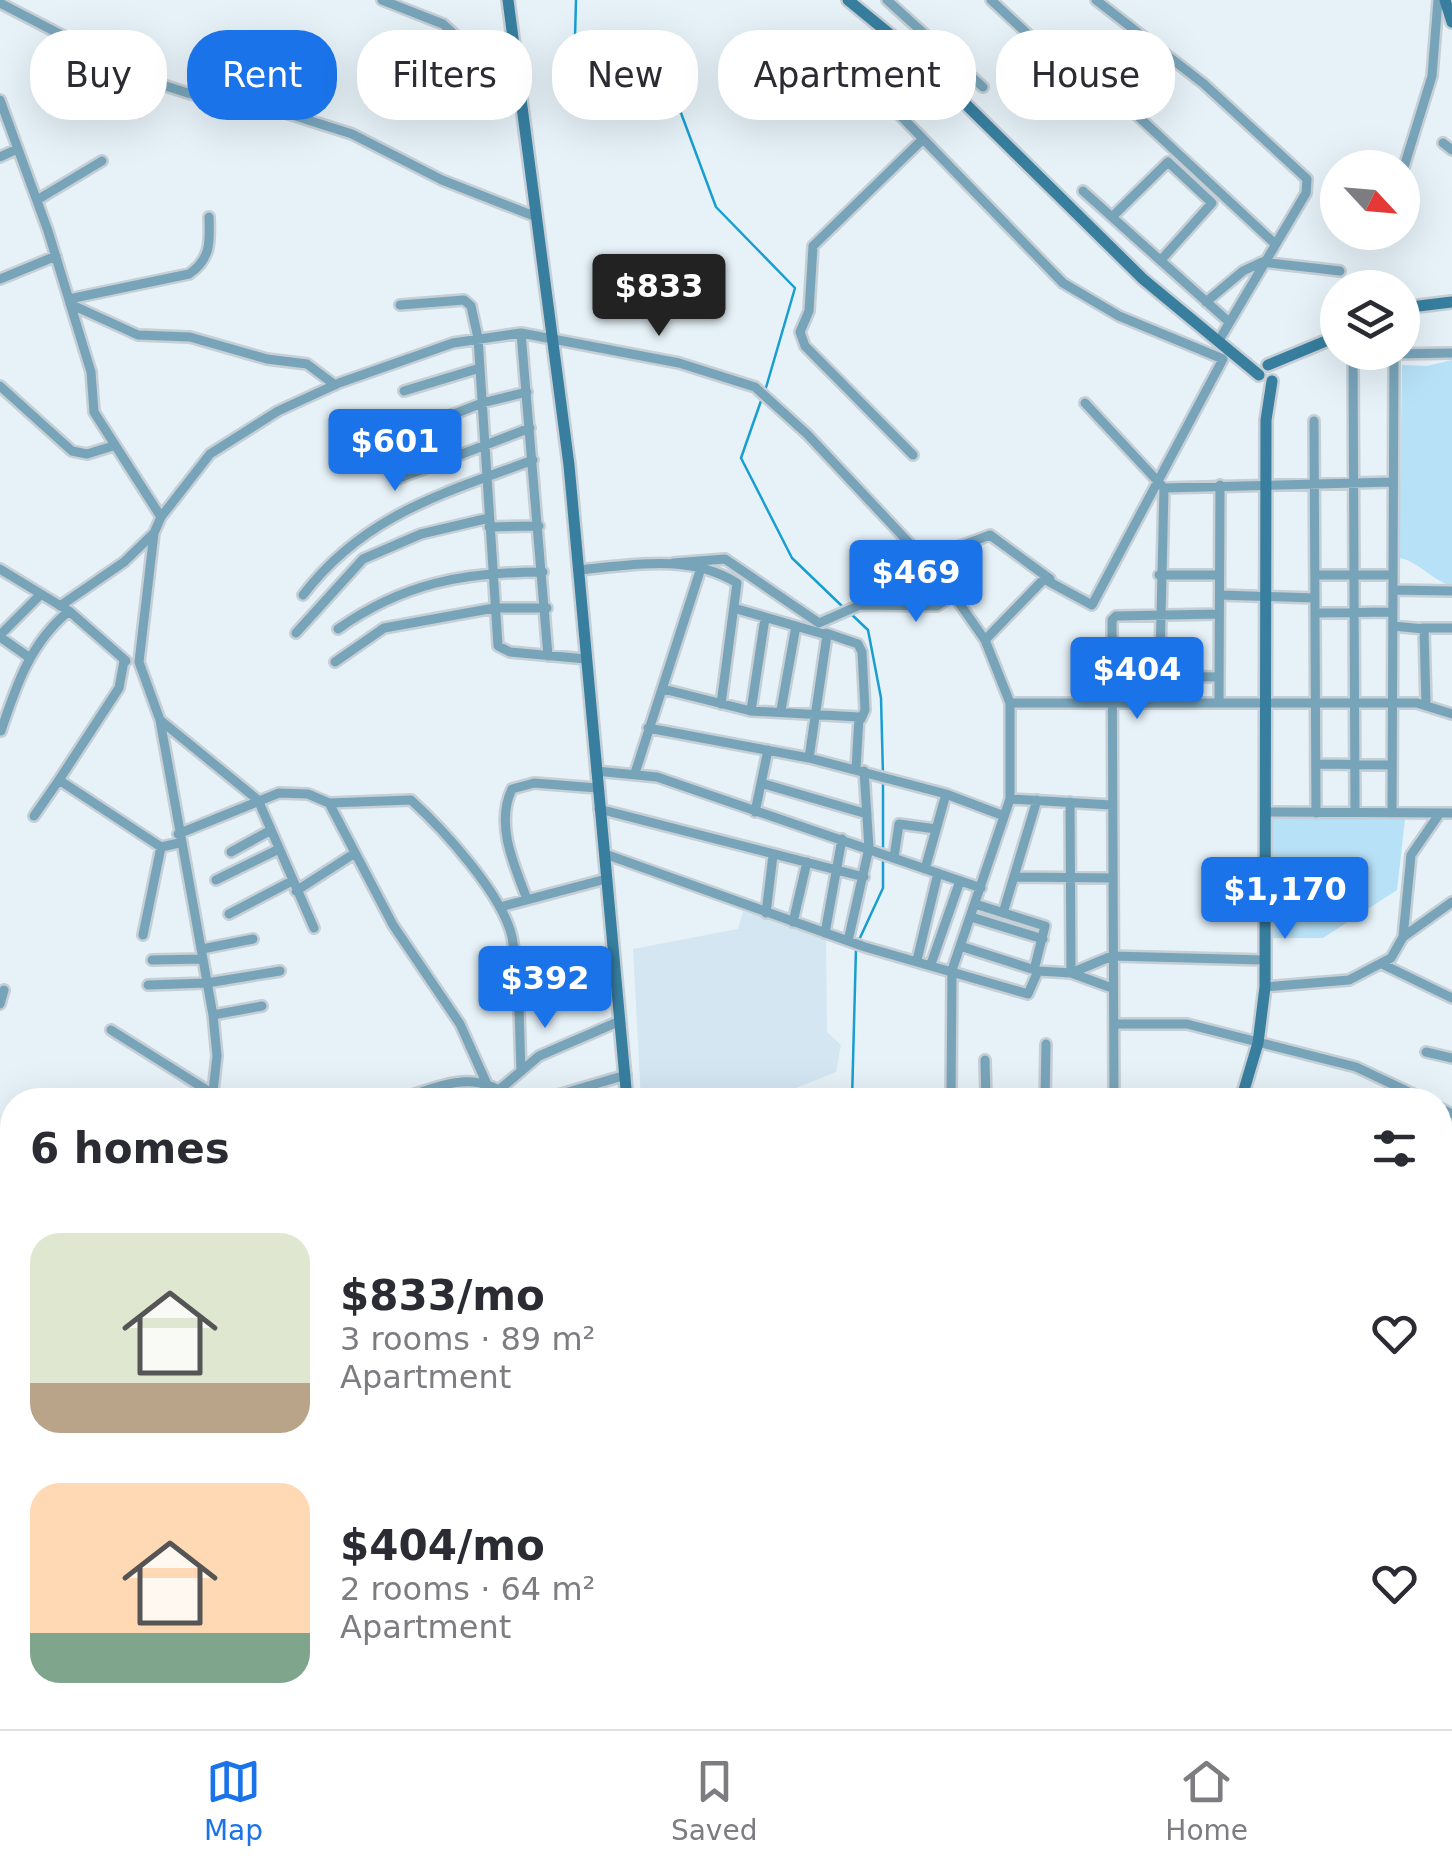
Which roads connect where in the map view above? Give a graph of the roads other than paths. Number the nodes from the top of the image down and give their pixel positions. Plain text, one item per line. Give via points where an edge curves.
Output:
1 (382, 0) edge
2 (508, 0) edge
3 (848, 0) edge
4 (886, 0) edge
5 (990, 0) edge
6 (1096, 0) edge
7 (1438, 0) edge
8 (1446, 0) edge
9 (0, 3) edge
10 (1452, 22) edge
11 (450, 30) edge
12 (512, 30) edge
13 (983, 86) dead end
14 (0, 100) edge
15 (523, 120) edge
16 (903, 120) edge
17 (922, 140) junction
18 (1442, 143) dead end
19 (17, 149) junction
20 (1409, 150) edge
21 (1452, 150) edge
22 (0, 157) edge
23 (102, 161) dead end
24 (1083, 191) dead end
25 (37, 200) junction
26 (534, 216) junction
27 (209, 217) dead end
28 (1112, 217) junction
29 (1273, 242) junction
30 (56, 256) junction
31 (1160, 260) junction
32 (1262, 262) junction
33 (1331, 270) edge
34 (0, 279) edge
35 (69, 301) junction
36 (1206, 302) junction
37 (1452, 302) edge
38 (400, 304) dead end
39 (1420, 306) edge
40 (1229, 322) junction
41 (522, 333) junction
42 (478, 338) junction
43 (550, 338) junction
44 (1320, 344) edge
45 (1227, 353) junction
46 (1420, 353) edge
47 (1452, 353) edge
48 (480, 368) junction
49 (1353, 370) edge
50 (1394, 370) edge
51 (1267, 373) junction
52 (335, 385) junction
53 (0, 386) edge
54 (404, 391) dead end
55 (527, 392) junction
56 (482, 403) junction
57 (1085, 403) dead end
58 (1314, 421) dead end
59 (530, 428) junction
60 (411, 432) dead end
61 (484, 443) junction
62 (112, 446) junction
63 (913, 455) dead end
64 (533, 460) junction
65 (486, 478) junction
66 (396, 479) dead end
67 (1393, 482) junction
68 (1353, 483) junction
69 (1266, 484) junction
70 (1314, 484) junction
71 (1161, 485) junction
72 (1220, 485) junction
73 (161, 517) junction
74 (489, 522) junction
75 (539, 526) junction
76 (154, 533) junction
77 (923, 560) junction
78 (672, 563) junction
79 (701, 568) junction
80 (0, 569) edge
81 (578, 570) junction
82 (491, 572) junction
83 (543, 572) junction
84 (1159, 575) junction
85 (1314, 575) junction
86 (1353, 575) junction
87 (1393, 575) junction
88 (1219, 576) junction
89 (1050, 579) junction
90 (1393, 590) junction
91 (1452, 590) edge
92 (955, 594) junction
93 (303, 595) dead end
94 (1220, 595) junction
95 (40, 596) junction
96 (1266, 596) junction
97 (1315, 598) junction
98 (1092, 606) junction
99 (65, 608) junction
100 (494, 608) junction
101 (547, 608) junction
102 (737, 609) junction
103 (1393, 612) junction
104 (1315, 613) junction
105 (1354, 613) junction
106 (1219, 614) junction
107 (1159, 615) junction
108 (766, 618) junction
109 (1112, 620) junction
110 (819, 623) junction
111 (796, 626) junction
112 (1393, 626) junction
113 (1423, 628) junction
114 (1452, 628) edge
115 (338, 629) dead end
116 (296, 633) dead end
117 (828, 635) junction
118 (0, 636) edge
119 (985, 640) junction
120 (548, 656) junction
121 (30, 658) junction
122 (586, 659) junction
123 (124, 661) junction
124 (139, 662) junction
125 (335, 662) dead end
126 (1159, 676) junction
127 (1219, 676) junction
128 (664, 689) junction
129 (1219, 702) junction
130 (1010, 703) junction
131 (1110, 703) junction
132 (1159, 703) junction
133 (1265, 703) junction
134 (1316, 703) junction
135 (1354, 703) junction
136 (1392, 703) junction
137 (722, 704) junction
138 (1426, 704) junction
139 (781, 710) junction
140 (751, 711) junction
141 (816, 712) junction
142 (1452, 714) edge
143 (861, 719) junction
144 (160, 720) junction
145 (648, 728) junction
146 (1, 732) edge
147 (768, 750) junction
148 (809, 758) junction
149 (1316, 764) junction
150 (1354, 764) junction
151 (1392, 764) junction
152 (596, 770) junction
153 (860, 770) junction
154 (635, 773) junction
155 (59, 780) junction
156 (761, 783) junction
157 (598, 788) junction
158 (946, 794) junction
159 (1010, 798) junction
160 (258, 800) junction
161 (1037, 800) junction
162 (1070, 802) junction
163 (329, 804) junction
164 (1111, 805) junction
165 (599, 808) junction
166 (756, 812) junction
167 (1265, 812) junction
168 (1355, 812) junction
169 (1316, 813) junction
170 (1392, 813) junction
171 (1440, 813) junction
172 (866, 814) junction
173 (1452, 814) edge
174 (34, 816) dead end
175 (1004, 816) junction
176 (936, 828) junction
177 (271, 830) junction
178 (179, 838) junction
179 (842, 839) junction
180 (162, 847) junction
181 (870, 848) junction
182 (280, 849) junction
183 (231, 852) dead end
184 (355, 853) junction
185 (605, 854) junction
186 (773, 856) junction
187 (891, 856) junction
188 (806, 862) junction
189 (925, 869) junction
190 (834, 870) junction
191 (938, 874) junction
192 (864, 877) junction
193 (1014, 877) junction
194 (1071, 878) junction
195 (1112, 878) junction
196 (606, 879) junction
197 (216, 880) dead end
198 (960, 881) junction
199 (294, 886) junction
200 (981, 888) junction
201 (527, 898) junction
202 (1452, 902) edge
203 (975, 904) junction
204 (500, 907) junction
205 (766, 913) junction
206 (1003, 913) junction
207 (229, 914) dead end
208 (971, 917) junction
209 (793, 922) junction
210 (314, 928) dead end
211 (825, 933) junction
212 (143, 936) dead end
213 (1403, 937) junction
214 (1043, 939) junction
215 (252, 940) dead end
216 (848, 941) junction
217 (960, 946) junction
218 (202, 954) junction
219 (1112, 956) junction
220 (152, 960) dead end
221 (917, 960) junction
222 (1264, 960) junction
223 (931, 964) junction
224 (1382, 964) junction
225 (952, 970) junction
226 (1036, 970) junction
227 (280, 971) dead end
228 (1071, 973) junction
229 (207, 983) junction
230 (148, 985) dead end
231 (1266, 987) junction
232 (1112, 988) junction
233 (4, 990) dead end
234 (1452, 998) edge
235 (0, 1004) edge
236 (262, 1006) dead end
237 (213, 1015) junction
238 (620, 1021) junction
239 (1114, 1024) junction
240 (110, 1030) dead end
241 (1258, 1043) junction
242 (1046, 1044) dead end
243 (1426, 1052) dead end
244 (1452, 1058) edge
245 (985, 1060) dead end
246 (520, 1069) junction
247 (626, 1075) junction
248 (486, 1082) junction
249 (198, 1088) edge
250 (213, 1088) edge
251 (437, 1088) edge
252 (498, 1088) edge
253 (501, 1088) edge
254 (582, 1088) edge
255 (627, 1088) edge
256 (951, 1088) edge
257 (986, 1088) edge
258 (1046, 1088) edge
259 (1114, 1088) edge
260 (1245, 1088) edge
261 (1401, 1088) edge

1 - 11 street
2 - 12 street
3 - 45 street via 918,58
4 - 13 street
5 - 29 street via 1046,51 1127,106
6 - 29 street via 1204,84 1307,179 1306,193
7 - 20 street via 1432,76
8 - 10 street
9 - 26 street via 150,81 248,101 352,134
14 - 19 street
15 - 26 street
16 - 17 street
17 - 45 street via 1078,294
17 - 63 street via 813,246 809,311 800,339
18 - 21 street
19 - 22 street
19 - 25 street
23 - 25 street
24 - 28 street
25 - 30 street
26 - 43 street
27 - 35 street via 210,248 194,271
28 - 31 street
28 - 31 street via 1168,162 1212,203
29 - 32 street
30 - 34 street
30 - 35 street
31 - 36 street
32 - 33 street
32 - 36 street
32 - 40 street
35 - 52 street via 138,336 190,337 306,364
35 - 62 street via 91,372 94,412
36 - 40 street
37 - 39 street
38 - 42 street via 469,302
40 - 45 street
41 - 42 street
41 - 43 street
41 - 55 street
42 - 48 street
42 - 52 street
43 - 77 street via 679,363 755,388
43 - 81 street
44 - 51 street
45 - 51 street
45 - 71 street
46 - 47 street
48 - 54 street
48 - 56 street
49 - 68 street
50 - 67 street
51 - 69 street
52 - 73 street via 210,454
53 - 62 street via 72,452
55 - 56 street
55 - 59 street
56 - 60 street
56 - 61 street
57 - 71 street
58 - 70 street
59 - 61 street
59 - 64 street
61 - 65 street
61 - 66 street
62 - 73 street
64 - 65 street
64 - 75 street
65 - 74 street
65 - 93 street via 380,522 340,551
67 - 68 street
67 - 87 street
68 - 70 street
68 - 86 street
69 - 70 street
69 - 72 street
69 - 96 street
70 - 85 street
71 - 72 street
71 - 84 street
71 - 98 street
72 - 88 street
73 - 76 street
74 - 75 street
74 - 82 street
74 - 116 street via 422,534 363,558
75 - 83 street
76 - 99 street
76 - 124 street
77 - 89 street via 990,535
77 - 92 street
78 - 79 street
78 - 81 street
78 - 110 street via 725,559
79 - 102 street via 737,583
79 - 128 street
80 - 95 street
81 - 122 street
82 - 83 street
82 - 100 street
82 - 115 street via 378,601
83 - 101 street
84 - 88 street
84 - 107 street
85 - 86 street
85 - 97 street
86 - 87 street
86 - 105 street
87 - 90 street
88 - 94 street
89 - 98 street
89 - 119 street via 1037,583
90 - 91 street
90 - 103 street
92 - 110 street via 937,606 860,605
92 - 119 street
94 - 96 street
94 - 106 street
95 - 99 street
95 - 118 street
96 - 97 street
96 - 133 street
97 - 104 street
98 - 109 street
99 - 121 street
99 - 123 street
100 - 101 street
100 - 120 street via 501,650
100 - 125 street via 384,628
101 - 120 street
102 - 108 street
102 - 137 street
103 - 105 street
103 - 112 street
104 - 105 street
104 - 134 street
105 - 135 street
106 - 107 street
106 - 127 street
107 - 109 street
107 - 126 street
108 - 111 street
108 - 140 street
109 - 131 street
110 - 117 street
111 - 117 street
111 - 139 street
112 - 113 street
112 - 136 street
113 - 114 street
113 - 138 street
117 - 141 street
117 - 143 street via 862,652
118 - 121 street
119 - 130 street
120 - 122 street
121 - 146 street
122 - 152 street
123 - 124 street
123 - 155 street via 120,688
124 - 144 street
126 - 127 street
126 - 132 street
127 - 129 street
128 - 137 street
128 - 145 street
129 - 132 street
129 - 133 street
130 - 131 street
130 - 159 street
131 - 132 street
131 - 164 street
133 - 134 street
133 - 167 street
134 - 135 street
134 - 149 street
135 - 136 street
135 - 150 street
136 - 138 street
136 - 151 street
137 - 140 street
138 - 142 street
139 - 140 street
139 - 141 street
141 - 143 street
141 - 148 street
143 - 153 street
144 - 160 street
144 - 178 street
145 - 147 street
145 - 154 street
147 - 148 street
147 - 156 street
148 - 153 street
149 - 150 street
149 - 169 street
150 - 151 street
150 - 168 street
151 - 170 street
152 - 154 street
152 - 157 street
153 - 158 street
153 - 172 street
154 - 166 street
155 - 174 street
155 - 180 street
156 - 166 street
156 - 172 street
157 - 165 street
157 - 201 street via 534,783 512,789 507,836
158 - 175 street
158 - 176 street
159 - 161 street
159 - 175 street
160 - 163 street via 298,792
160 - 177 street
160 - 178 street
161 - 162 street
161 - 193 street
162 - 164 street
162 - 194 street
163 - 184 street
163 - 204 street via 411,800
164 - 195 street
165 - 185 street
165 - 186 street
166 - 179 street
167 - 169 street
167 - 222 street
168 - 169 street
168 - 170 street
170 - 171 street
171 - 173 street
171 - 213 street via 1409,863
172 - 181 street
175 - 200 street
176 - 187 street via 899,824
176 - 189 street
177 - 182 street
177 - 183 street
178 - 180 street
178 - 218 street
179 - 181 street
179 - 190 street
180 - 212 street
181 - 187 street
181 - 192 street
182 - 197 street
182 - 199 street
184 - 199 street
184 - 248 street via 393,925 450,1007
185 - 196 street
185 - 205 street
186 - 188 street
186 - 205 street
187 - 189 street
188 - 190 street
188 - 209 street
189 - 191 street
190 - 192 street
190 - 211 street
191 - 198 street
191 - 221 street
192 - 216 street
193 - 194 street
193 - 206 street
194 - 195 street
194 - 228 street
195 - 219 street
196 - 201 street
196 - 238 street
198 - 200 street
198 - 223 street
199 - 207 street
199 - 210 street
200 - 203 street
201 - 204 street
202 - 213 street
203 - 206 street
203 - 208 street
204 - 246 street via 512,936
205 - 209 street
206 - 214 street via 1045,926
208 - 214 street
208 - 217 street
209 - 211 street
211 - 216 street
213 - 224 street
214 - 226 street
215 - 218 street
216 - 221 street
217 - 225 street
217 - 226 street
218 - 220 street
218 - 229 street
219 - 222 street
219 - 228 street
219 - 232 street
221 - 223 street
222 - 231 street
223 - 225 street
224 - 231 street via 1341,982
224 - 234 street
225 - 226 street via 1028,994
225 - 256 street
226 - 228 street
227 - 229 street
228 - 232 street
229 - 230 street
229 - 237 street
231 - 241 street
232 - 239 street
233 - 235 street
236 - 237 street
237 - 250 street
238 - 246 street via 567,1040
238 - 247 street
239 - 241 street via 1187,1024
239 - 259 street
240 - 249 street
241 - 260 street
241 - 261 street via 1356,1067
242 - 258 street
243 - 244 street
245 - 257 street
246 - 253 street
247 - 254 street
247 - 255 street
248 - 251 street
248 - 252 street

